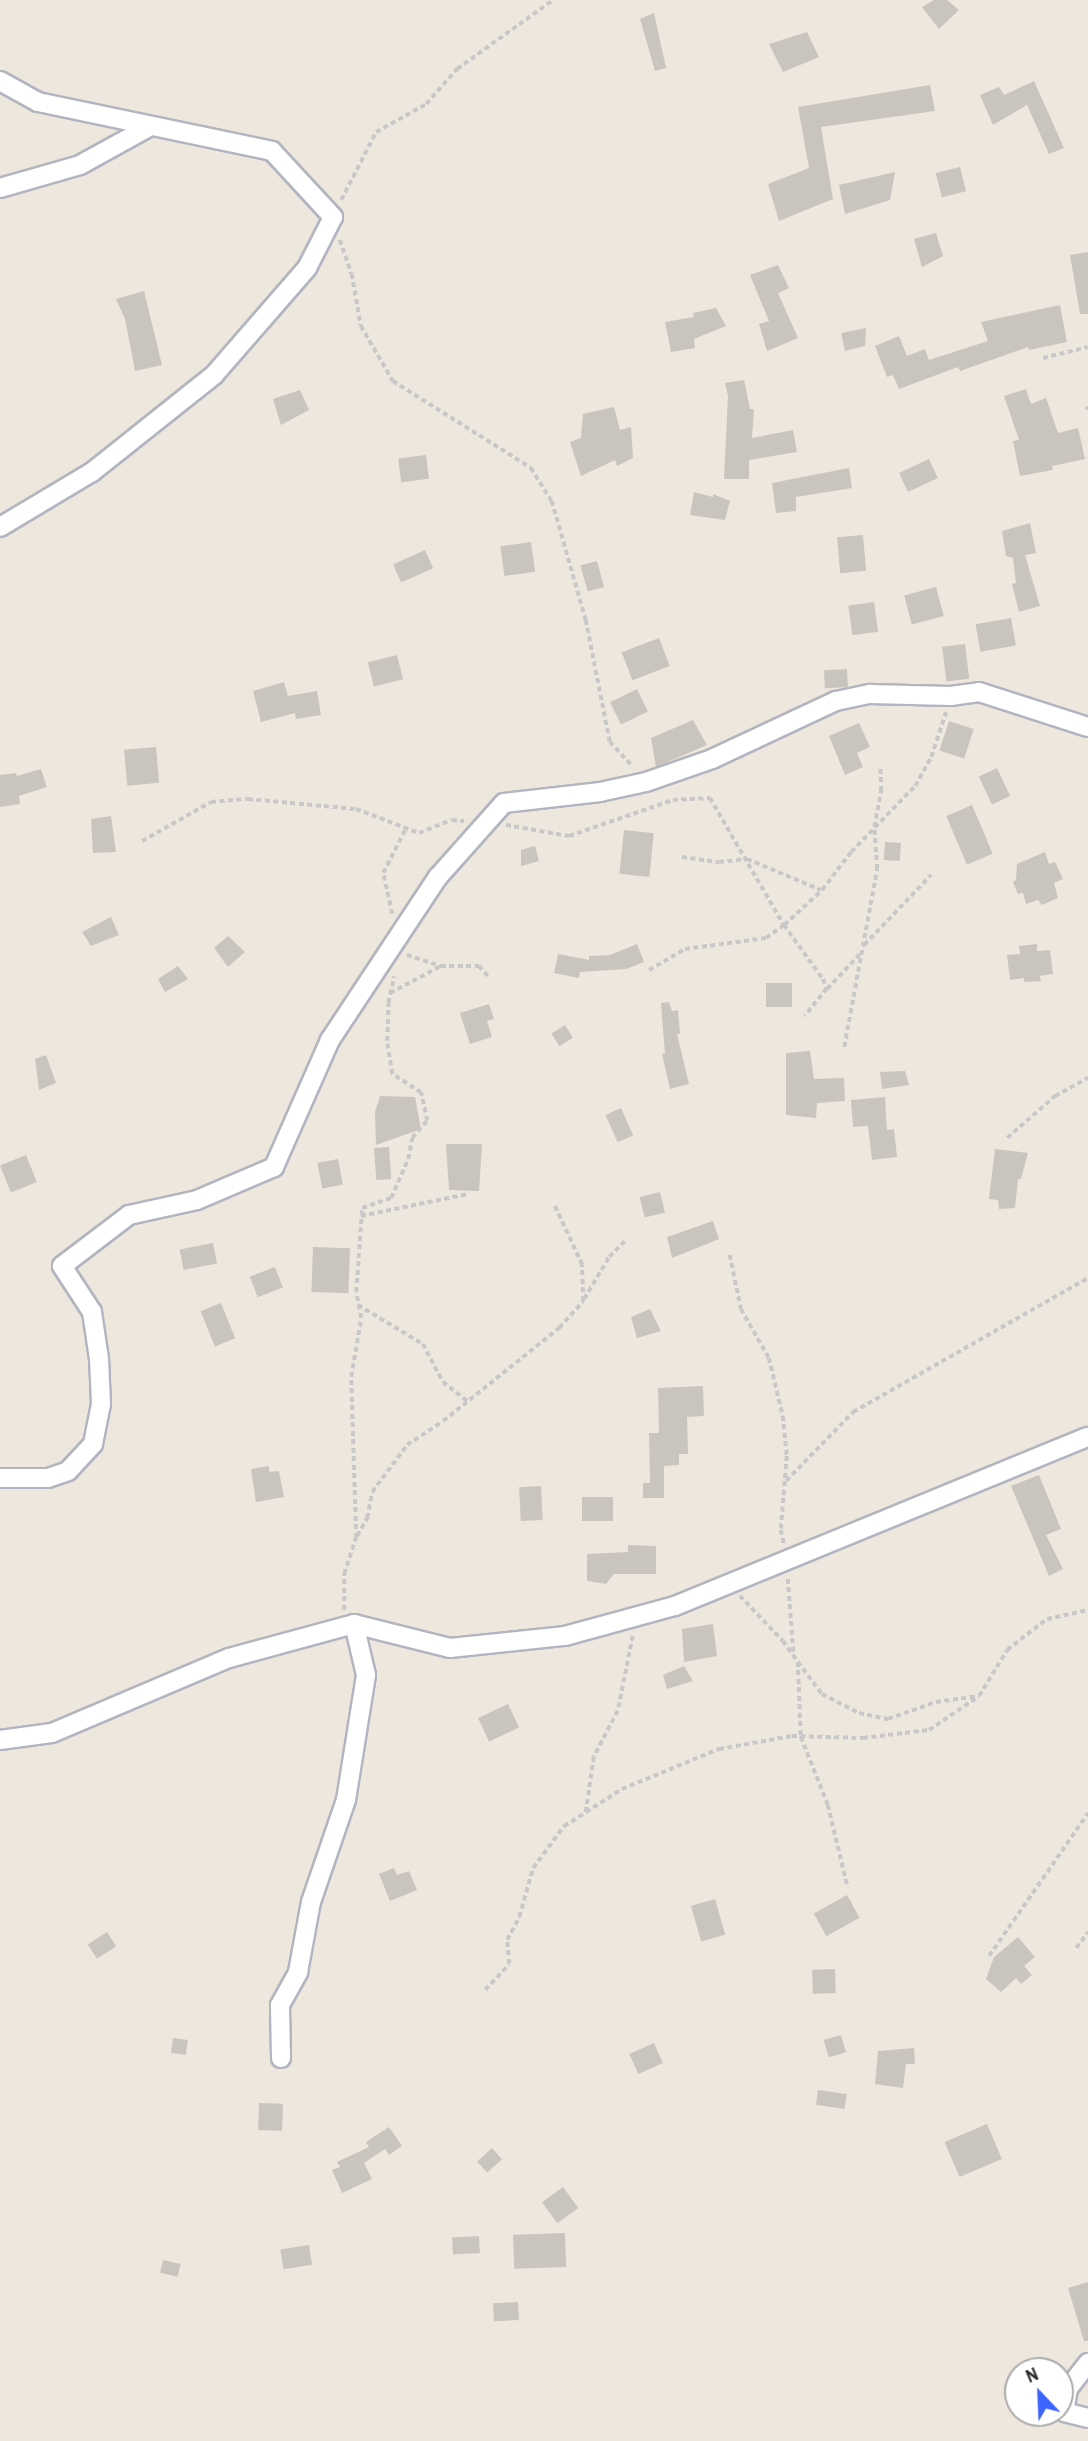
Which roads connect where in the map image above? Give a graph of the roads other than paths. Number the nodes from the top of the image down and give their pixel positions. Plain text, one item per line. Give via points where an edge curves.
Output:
1 (0, 80) edge
2 (151, 126) junction
3 (0, 188) edge
4 (0, 527) edge
5 (1088, 727) edge
6 (1088, 1437) edge
7 (0, 1478) edge
8 (354, 1624) junction
9 (0, 1740) edge
10 (281, 2059) dead end
11 (1088, 2363) edge
12 (1088, 2418) edge

1 - 2 street via 38,102
2 - 3 street via 80,165
2 - 4 street via 272,151 333,217 307,268 214,375 92,472
5 - 7 street via 979,692 870,694 836,701 712,759 646,782 504,803 438,877 402,946 330,1040 274,1167 197,1200 129,1215 62,1266 92,1312 101,1404 93,1444 68,1471 48,1478
6 - 8 street via 675,1606 565,1636 450,1647
8 - 9 street via 229,1658 52,1733
8 - 10 street via 366,1675 345,1800 311,1902 298,1972 280,2005
11 - 12 street via 1068,2389 1064,2412

